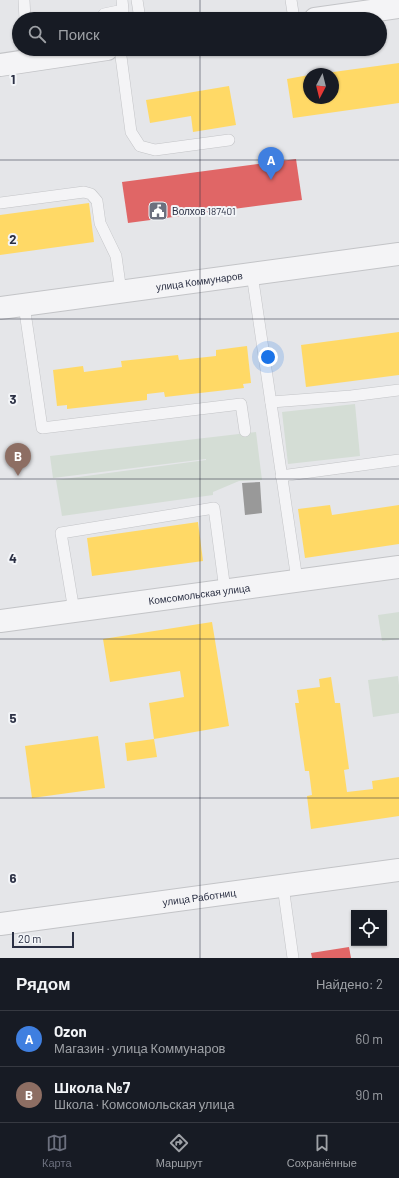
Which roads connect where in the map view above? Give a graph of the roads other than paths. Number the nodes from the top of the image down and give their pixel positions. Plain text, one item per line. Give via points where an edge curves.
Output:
1 (24, 0) edge
2 (122, 0) edge
3 (137, 0) edge
4 (291, 0) edge
5 (399, 7) edge
6 (25, 12) edge
7 (114, 12) edge
8 (139, 12) edge
9 (293, 12) edge
10 (364, 12) edge
11 (38, 56) edge
12 (121, 56) edge
13 (0, 65) edge
14 (229, 140) dead end
15 (0, 203) edge
16 (399, 254) edge
17 (252, 274) junction
18 (121, 292) junction
19 (24, 305) junction
20 (0, 308) edge
21 (399, 390) edge
22 (271, 402) junction
23 (245, 431) dead end
24 (399, 460) edge
25 (282, 476) junction
26 (399, 566) edge
27 (297, 580) junction
28 (225, 590) junction
29 (74, 611) junction
30 (0, 621) edge
31 (399, 870) edge
32 (283, 886) junction
33 (0, 924) edge
34 (293, 958) edge

1 - 6 lane
2 - 7 lane via 123,10
3 - 8 lane
4 - 9 lane
5 - 10 street
11 - 13 street
12 - 14 lane via 131,132 140,146 155,150
15 - 18 lane via 84,192 91,194 97,201 100,222 116,256
16 - 17 street, улица Коммунаров
17 - 18 street, улица Коммунаров
17 - 22 lane
18 - 19 street, улица Коммунаров
19 - 20 street, улица Коммунаров
19 - 23 lane via 42,428 241,404
21 - 22 lane
22 - 25 lane
24 - 25 lane
25 - 27 lane
26 - 27 street, Комсомольская улица
27 - 28 street, Комсомольская улица
28 - 29 street, Комсомольская улица
28 - 29 lane via 214,508 61,533
29 - 30 street, Комсомольская улица
31 - 32 street, улица Работниц
32 - 33 street, улица Работниц
32 - 34 lane

